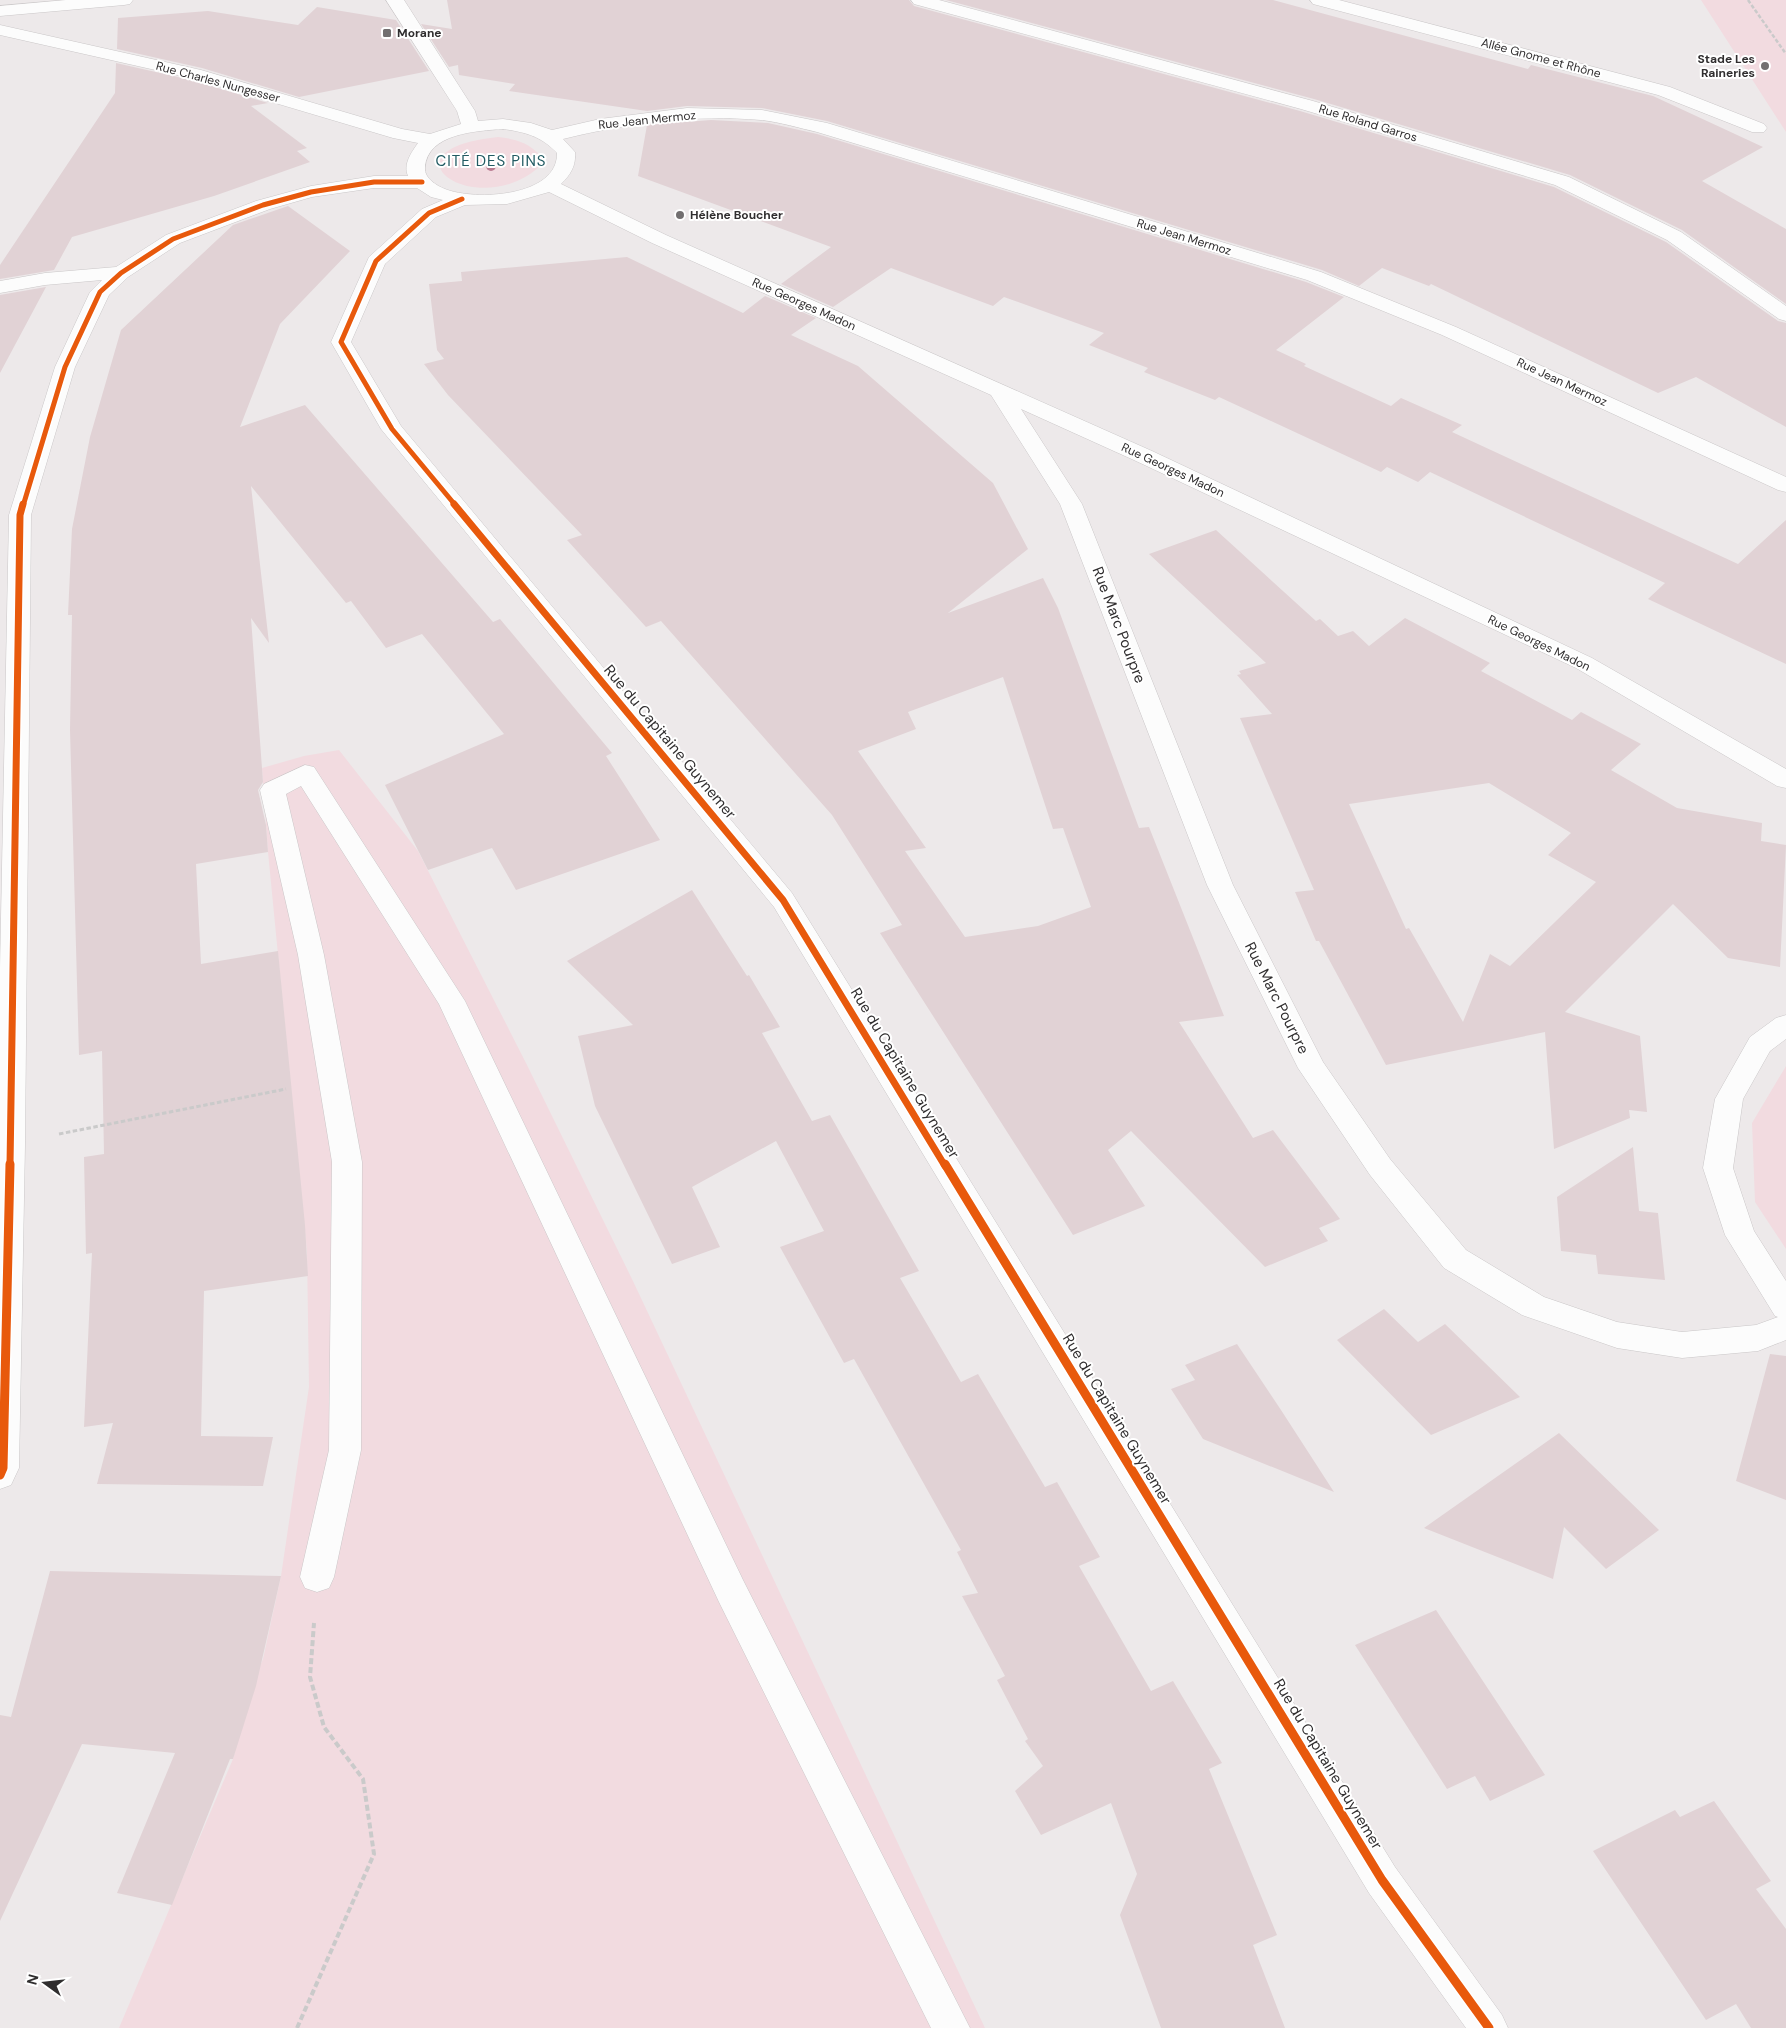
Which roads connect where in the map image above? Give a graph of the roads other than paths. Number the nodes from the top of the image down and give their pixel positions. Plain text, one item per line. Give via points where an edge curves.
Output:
1 (124, 0) edge
2 (395, 0) edge
3 (920, 0) edge
4 (1319, 0) edge
5 (0, 11) edge
6 (0, 30) edge
7 (471, 126) junction
8 (1758, 128) dead end
9 (552, 136) junction
10 (434, 140) junction
11 (422, 182) junction
12 (547, 184) junction
13 (462, 199) junction
14 (121, 273) junction
15 (0, 287) edge
16 (1786, 315) edge
17 (999, 391) junction
18 (1786, 485) edge
19 (1786, 780) edge
20 (1786, 1025) edge
21 (6, 1110) edge
22 (1786, 1306) edge
23 (1786, 1327) edge
24 (0, 1475) edge
25 (317, 1577) road end
26 (951, 2028) edge
27 (1489, 2028) edge

1 - 5 street
2 - 7 street via 466,112
3 - 16 street, Rue Roland Garros via 1306,105 1562,181 1674,236
4 - 8 street, Allée Gnome et Rhône via 1664,91
6 - 10 street, Rue Charles Nungesser via 194,74 400,134
7 - 9 street via 503,124 533,128
7 - 10 street
9 - 12 street via 566,152 566,165
9 - 18 street, Rue Jean Mermoz via 600,124 687,113 762,115 821,127 1314,276 1449,331
10 - 11 street via 416,159 415,172
11 - 13 street via 437,192
11 - 14 street via 374,182 311,192 263,205 173,239
12 - 13 street via 509,198
12 - 17 street, Rue Georges Madon via 659,239
13 - 27 street, Rue du Capitaine Guynemer via 429,212 376,261 341,342 392,429 783,900 1382,1880
14 - 15 street via 24,281
14 - 21 street via 100,292 65,367 20,515
17 - 19 street, Rue Georges Madon via 1584,663
17 - 23 street, Rue Marc Pourpre via 1071,504 1220,885 1312,1068 1380,1167 1455,1259 1533,1306 1617,1335 1682,1345 1758,1338
20 - 22 street via 1760,1044 1729,1099 1718,1168 1740,1235
21 - 24 street via 11,1144 3,1468
25 - 26 street via 345,1450 347,1162 311,955 274,790 305,773 451,1001 731,1591

